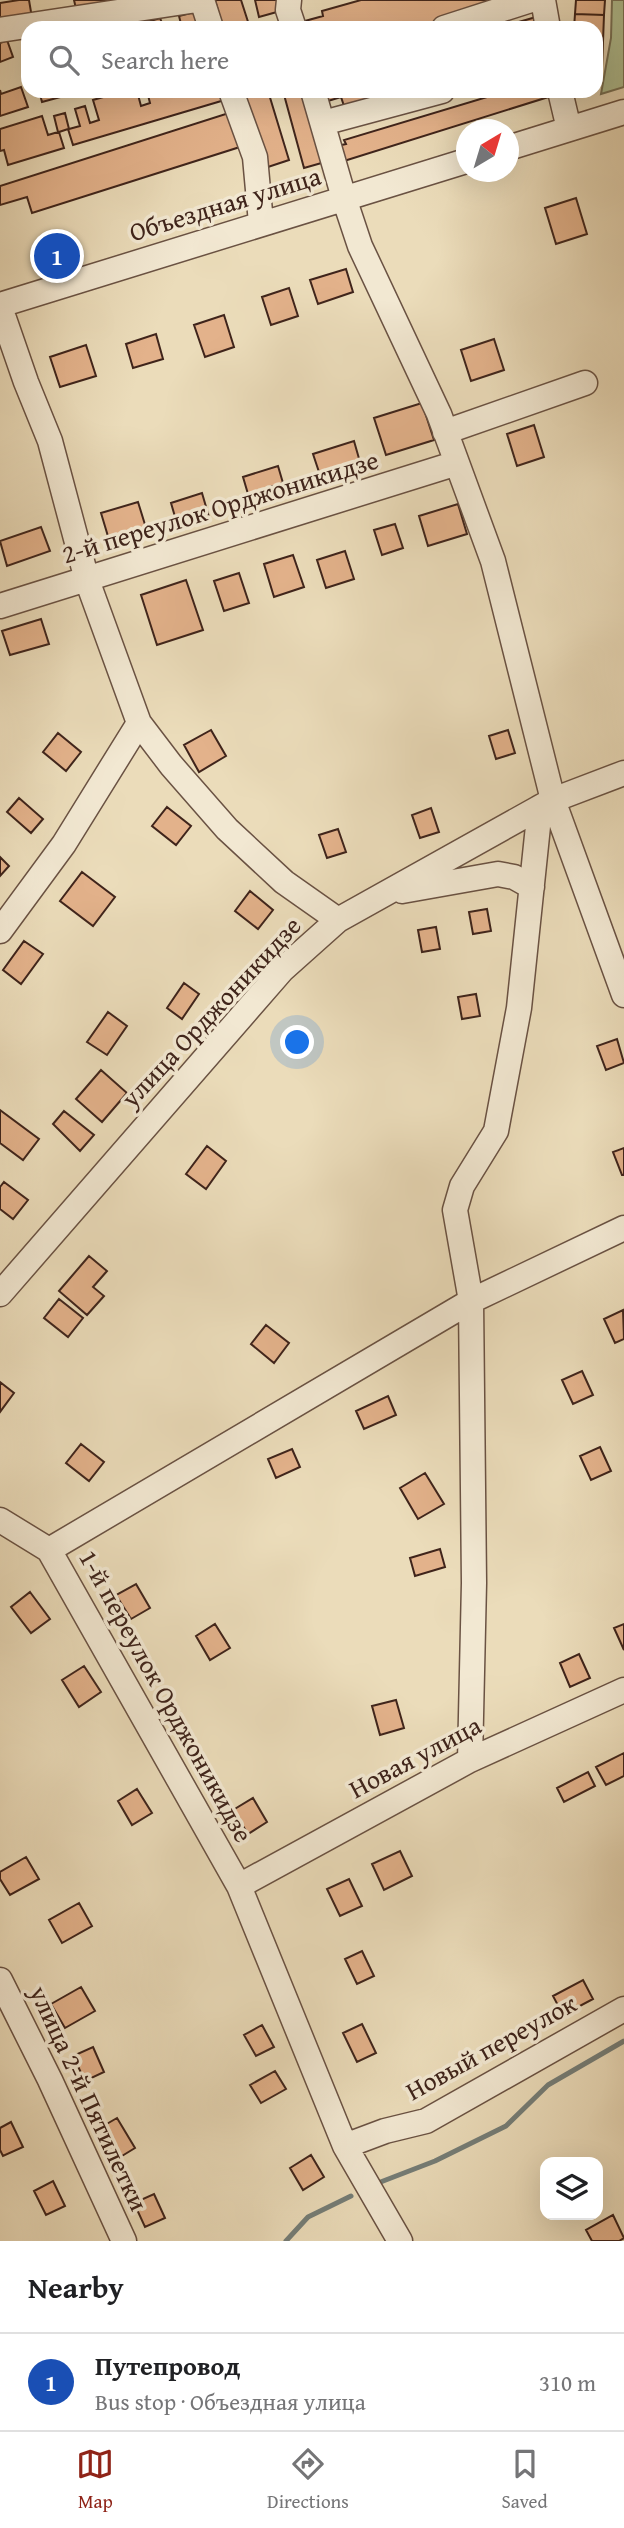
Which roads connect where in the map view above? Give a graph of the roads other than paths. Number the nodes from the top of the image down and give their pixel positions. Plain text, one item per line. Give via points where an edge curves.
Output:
1 (197, 0) edge
2 (202, 0) edge
3 (289, 0) edge
4 (531, 0) edge
5 (543, 0) edge
6 (59, 21) edge
7 (209, 21) edge
8 (292, 21) edge
9 (466, 21) edge
10 (547, 21) edge
11 (21, 27) edge
12 (0, 30) edge
13 (233, 98) edge
14 (315, 98) edge
15 (416, 98) edge
16 (562, 98) edge
17 (624, 112) edge
18 (323, 123) junction
19 (569, 129) junction
20 (519, 145) edge
21 (456, 163) edge
22 (344, 198) junction
23 (261, 223) junction
24 (0, 306) edge
25 (7, 349) edge
26 (585, 383) dead end
27 (445, 432) junction
28 (457, 463) junction
29 (88, 580) junction
30 (0, 606) edge
31 (139, 723) junction
32 (624, 773) edge
33 (547, 803) junction
34 (532, 887) junction
35 (384, 894) junction
36 (338, 920) junction
37 (0, 931) edge
38 (624, 995) edge
39 (624, 1228) edge
40 (0, 1294) edge
41 (471, 1301) junction
42 (0, 1520) edge
43 (49, 1549) junction
44 (624, 1690) edge
45 (470, 1759) junction
46 (239, 1886) junction
47 (0, 1980) edge
48 (624, 2009) edge
49 (345, 2146) junction
50 (124, 2241) edge
51 (400, 2241) edge

1 - 6 street
2 - 7 street
3 - 8 street
4 - 9 street
5 - 10 street
11 - 12 street
13 - 23 street via 254,157
14 - 18 street
15 - 18 street
16 - 19 street
17 - 19 street
18 - 22 street
19 - 20 street
21 - 22 street, Объездная улица
22 - 23 street, Объездная улица
22 - 27 street via 360,246
23 - 24 street, Объездная улица
24 - 25 street
25 - 29 street via 50,441
26 - 27 street
27 - 28 street
28 - 29 street, 2-й переулок Орджоникидзе
28 - 33 street via 493,561
29 - 30 street, 2-й переулок Орджоникидзе
29 - 31 street
31 - 36 street via 227,829 284,882
31 - 37 street via 64,845
32 - 33 street, улица Орджоникидзе
33 - 34 street
33 - 35 street, улица Орджоникидзе
33 - 38 street
34 - 35 street via 498,874
34 - 41 street via 519,1008 496,1131 462,1186 455,1210
35 - 36 street, улица Орджоникидзе
36 - 40 street, улица Орджоникидзе via 282,970
39 - 41 street
41 - 43 street
41 - 45 street via 474,1583
42 - 43 street, 1-й переулок Орджоникидзе
43 - 46 street, 1-й переулок Орджоникидзе
44 - 45 street, Новая улица
45 - 46 street, Новая улица
46 - 49 street, 1-й переулок Орджоникидзе
47 - 50 street, улица 2-й Пятилетки
48 - 49 street, Новый переулок via 426,2121
49 - 51 street, 1-й переулок Орджоникидзе

